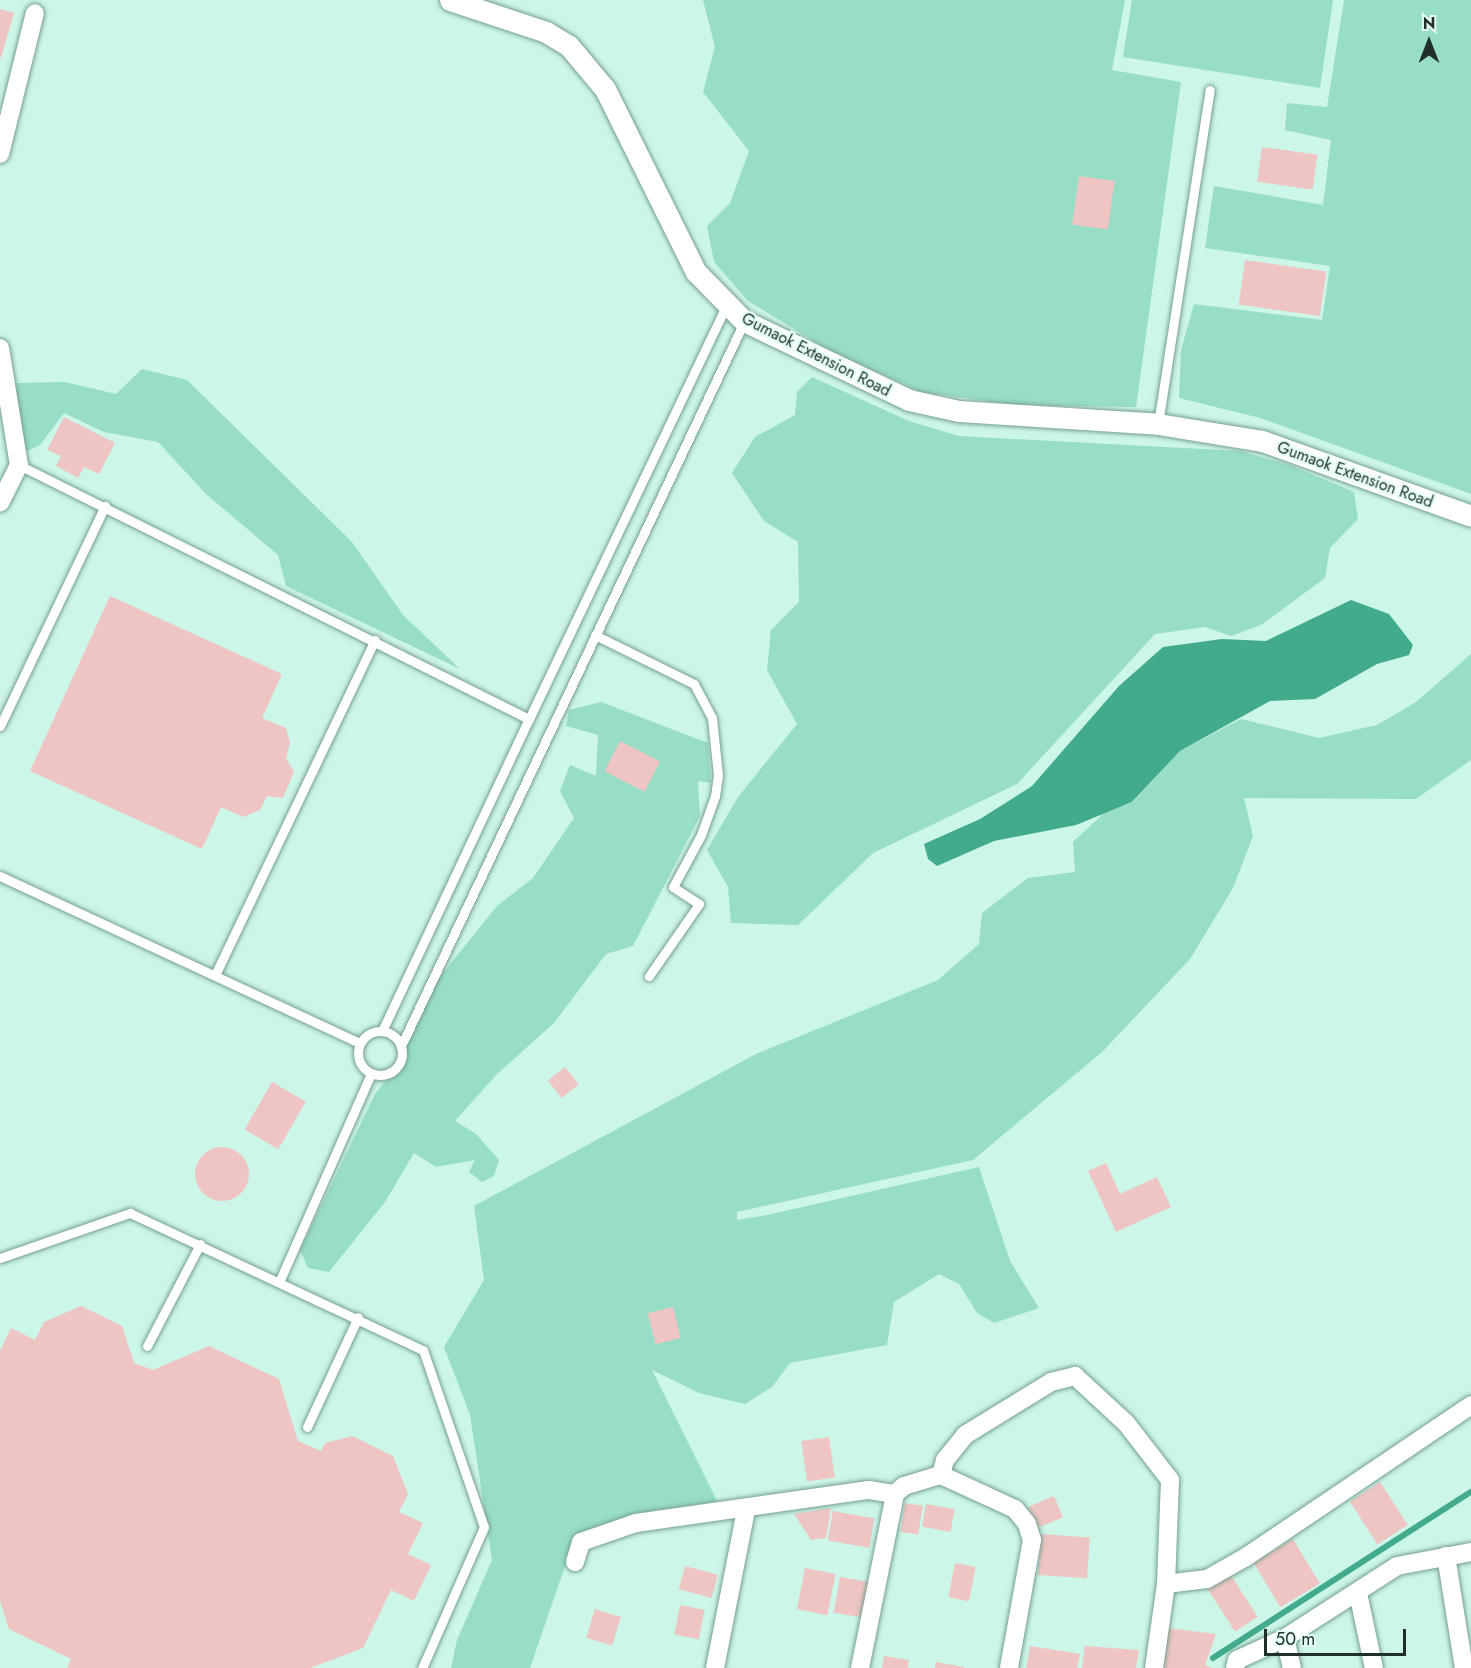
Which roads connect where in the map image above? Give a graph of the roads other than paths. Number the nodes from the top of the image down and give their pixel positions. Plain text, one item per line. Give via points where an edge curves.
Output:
1 (450, 0) edge
2 (35, 13) dead end
3 (1210, 90) dead end
4 (0, 154) edge
5 (726, 306) junction
6 (744, 321) junction
7 (0, 348) edge
8 (1158, 424) junction
9 (19, 465) junction
10 (0, 503) edge
11 (105, 506) junction
12 (1471, 516) edge
13 (595, 635) junction
14 (375, 640) junction
15 (529, 719) junction
16 (0, 726) edge
17 (0, 876) edge
18 (216, 973) junction
19 (649, 976) dead end
20 (382, 1031) junction
21 (360, 1043) junction
22 (401, 1046) junction
23 (371, 1074) junction
24 (200, 1244) junction
25 (0, 1258) edge
26 (280, 1280) junction
27 (358, 1317) junction
28 (147, 1346) dead end
29 (1471, 1405) edge
30 (308, 1427) dead end
31 (941, 1476) junction
32 (895, 1494) junction
33 (746, 1510) junction
34 (1471, 1552) edge
35 (1446, 1556) junction
36 (575, 1562) dead end
37 (1166, 1584) junction
38 (1358, 1593) junction
39 (1285, 1638) junction
40 (422, 1668) edge
41 (715, 1668) edge
42 (860, 1668) edge
43 (1009, 1668) edge
44 (1154, 1668) edge
45 (1235, 1668) edge
46 (1292, 1668) edge
47 (1374, 1668) edge
48 (1464, 1668) edge

1 - 5 street, Gumaok Extension Road via 546,32 569,46 605,89 696,272
2 - 4 street
3 - 8 lane
5 - 6 street, Gumaok Extension Road
5 - 15 lane
6 - 8 street, Gumaok Extension Road via 909,400 959,411
6 - 13 lane
7 - 9 street
8 - 12 street, Gumaok Extension Road via 1262,441
9 - 10 street
9 - 11 lane
11 - 14 lane
11 - 16 lane
13 - 19 lane via 694,684 712,718 718,775 715,796 701,835 673,887 699,904
13 - 22 lane
14 - 15 lane
14 - 18 lane
15 - 20 lane
17 - 18 lane
18 - 21 lane
20 - 21 lane
20 - 22 lane
21 - 23 lane via 359,1061
22 - 23 lane via 396,1068 389,1074
23 - 26 lane
24 - 25 lane via 130,1213
24 - 26 lane
24 - 28 lane
26 - 27 lane
27 - 30 lane
27 - 40 lane via 423,1350 484,1527
29 - 37 street via 1246,1557 1190,1585
31 - 32 street via 904,1486
31 - 37 street via 945,1460 965,1435 1051,1382 1075,1376 1126,1423 1170,1480
31 - 43 street via 1015,1509 1027,1524 1032,1540
32 - 33 street via 869,1490
32 - 42 street
33 - 36 street via 636,1523 581,1542
33 - 41 street
34 - 35 street
35 - 38 street via 1397,1566
35 - 48 street
37 - 44 street
38 - 39 street
38 - 47 street
39 - 45 street via 1237,1660
39 - 46 street

